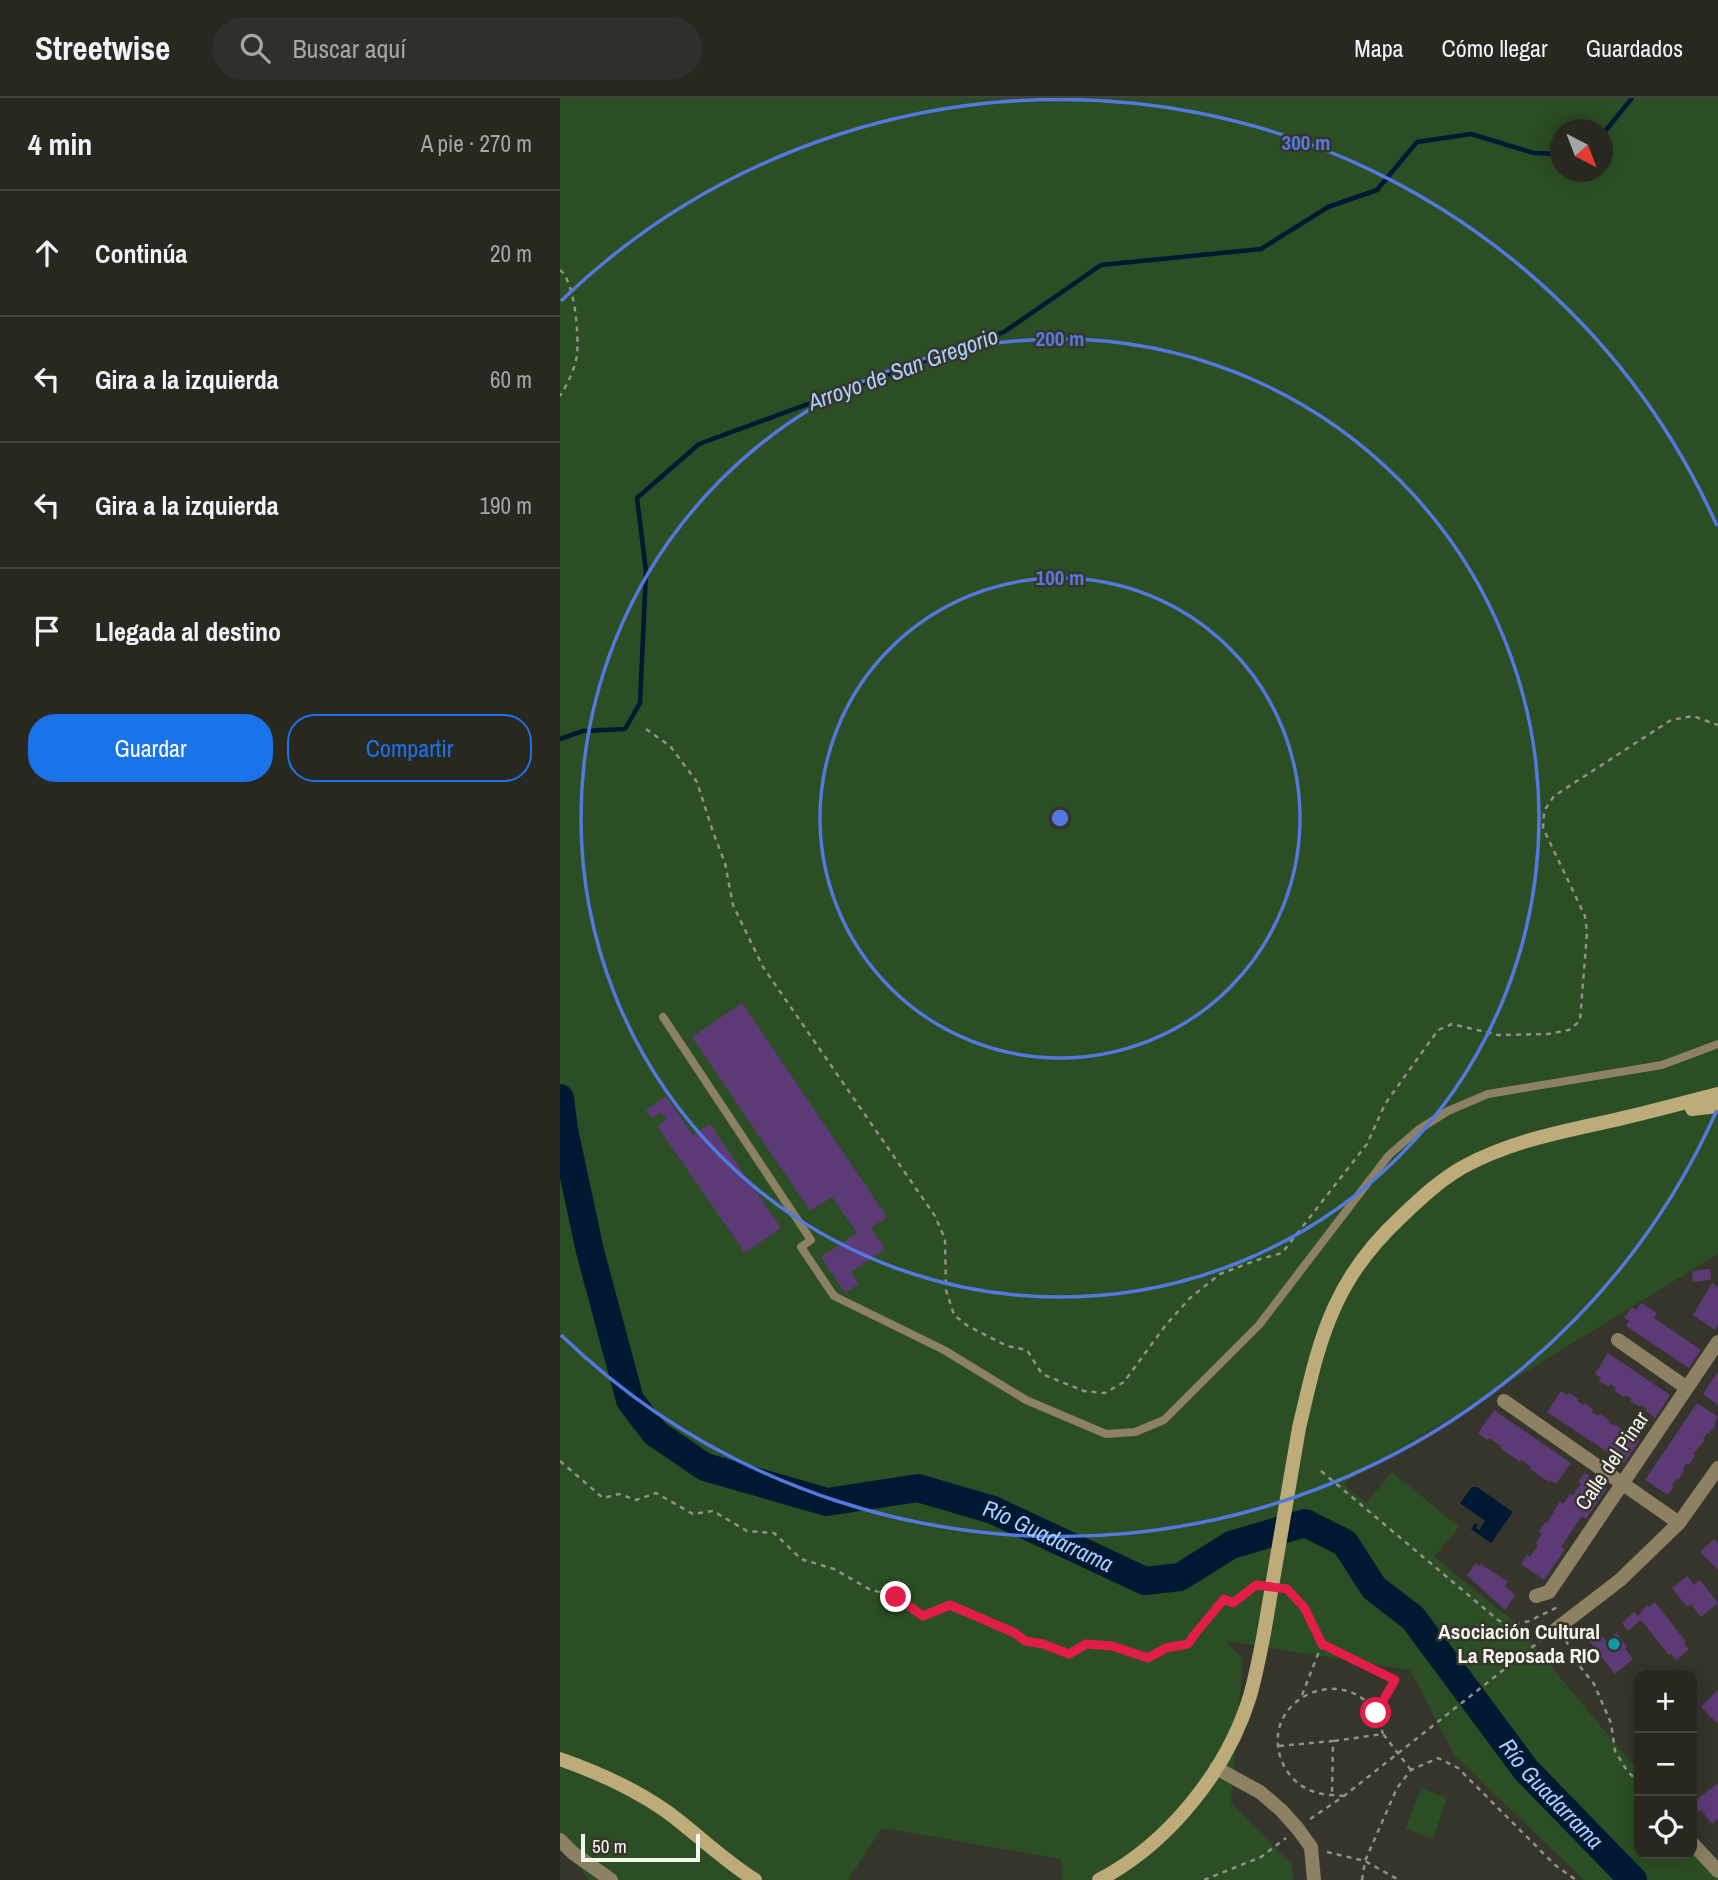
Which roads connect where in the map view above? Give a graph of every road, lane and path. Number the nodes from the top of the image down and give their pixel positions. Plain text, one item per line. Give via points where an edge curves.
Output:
1 (560, 270) edge
2 (560, 396) edge
3 (1718, 726) edge
4 (646, 729) dead end
5 (663, 1017) dead end
6 (1718, 1044) edge
7 (1718, 1094) edge
8 (1718, 1105) edge
9 (1611, 1120) junction
10 (1618, 1340) dead end
11 (1718, 1342) edge
12 (1687, 1388) junction
13 (1504, 1401) dead end
14 (560, 1461) edge
15 (1718, 1468) edge
16 (1321, 1471) dead end
17 (1622, 1484) junction
18 (1679, 1523) junction
19 (1266, 1586) dead end
20 (1276, 1588) dead end
21 (1536, 1596) dead end
22 (1563, 1604) dead end
23 (1557, 1629) junction
24 (1322, 1644) junction
25 (1301, 1697) junction
26 (1376, 1713) junction
27 (1383, 1734) junction
28 (1333, 1741) junction
29 (1278, 1746) junction
30 (1398, 1753) junction
31 (560, 1759) edge
32 (1216, 1768) junction
33 (1411, 1770) junction
34 (1634, 1778) edge
35 (1332, 1795) junction
36 (1344, 1797) dead end
37 (560, 1840) edge
38 (1311, 1847) junction
39 (1697, 1848) edge
40 (1364, 1861) junction
41 (1718, 1871) edge
42 (611, 1880) edge
43 (755, 1880) edge
44 (1098, 1880) edge
45 (1314, 1880) edge
46 (1362, 1880) edge
47 (1399, 1880) edge
48 (1576, 1880) edge

1 - 2 path via 571,287 577,356
3 - 4 path via 1693,716 1671,720 1554,796 1544,811 1543,828 1585,916 1580,1021 1569,1030 1548,1034 1498,1035 1452,1024 1438,1030 1385,1104 1367,1144 1282,1253 1220,1274 1165,1326 1124,1382 1104,1393 1084,1391 1042,1374 1027,1350 1007,1346 954,1315 946,1290 945,1239 934,1216 763,967 733,905 725,863 697,782 670,746
5 - 6 lane via 811,1240 801,1247 834,1296 944,1350 1026,1400 1106,1434 1135,1432 1164,1420 1259,1325 1389,1155 1418,1130 1488,1094 1662,1065
7 - 9 main road
8 - 9 main road
9 - 32 main road, bridge via 1527,1140 1437,1184 1367,1254 1336,1303 1317,1353 1299,1428 1250,1697
10 - 12 street
11 - 12 street, Calle del Pinar
12 - 17 street, Calle del Pinar
13 - 17 street
14 - 19 path via 603,1498 619,1494 636,1500 656,1493 693,1514 713,1511 747,1531 774,1533 801,1559 896,1597 923,1616 950,1605 1025,1641 1069,1654 1086,1644 1112,1646 1148,1658 1188,1644 1224,1599 1233,1603 1256,1585
15 - 18 street
16 - 22 path via 1509,1626
17 - 18 street
17 - 21 street, Calle del Pinar via 1549,1592
18 - 23 street via 1620,1580
20 - 24 path via 1287,1589 1304,1607
23 - 30 path
23 - 34 path via 1594,1684 1611,1723 1615,1751
24 - 25 path
24 - 26 path via 1395,1680
25 - 26 path via 1324,1689 1344,1690
25 - 29 path via 1289,1708 1280,1727
26 - 27 path
27 - 28 path
27 - 30 path
28 - 29 path
28 - 35 path
29 - 35 path via 1283,1766 1295,1781 1312,1792
30 - 33 path
31 - 43 main road via 632,1789
32 - 38 street via 1260,1792
32 - 44 main road via 1168,1830
33 - 40 path via 1397,1788
33 - 48 path via 1437,1758 1458,1768
35 - 36 path
37 - 42 street
38 - 40 path
38 - 45 street
39 - 41 street
40 - 46 path
40 - 47 path

